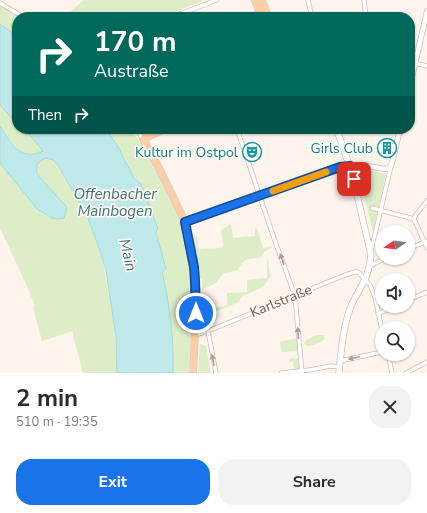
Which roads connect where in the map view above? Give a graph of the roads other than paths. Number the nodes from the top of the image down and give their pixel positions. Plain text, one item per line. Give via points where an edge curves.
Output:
1 (217, 0) edge
2 (255, 0) edge
3 (262, 0) edge
4 (308, 0) edge
5 (364, 0) edge
6 (0, 3) edge
7 (427, 11) edge
8 (15, 12) edge
9 (185, 12) edge
10 (259, 12) edge
11 (266, 12) edge
12 (311, 12) edge
13 (365, 12) edge
14 (426, 21) edge
15 (415, 57) edge
16 (415, 63) edge
17 (427, 66) edge
18 (140, 134) edge
19 (154, 134) edge
20 (239, 134) edge
21 (338, 134) edge
22 (399, 134) edge
23 (143, 139) junction
24 (392, 163) junction
25 (350, 166) junction
26 (260, 195) junction
27 (427, 201) edge
28 (372, 208) dead end
29 (381, 211) junction
30 (414, 219) junction
31 (185, 222) junction
32 (426, 241) edge
33 (415, 246) edge
34 (371, 247) junction
35 (427, 248) edge
36 (371, 255) junction
37 (375, 261) edge
38 (375, 263) edge
39 (370, 266) junction
40 (365, 280) junction
41 (427, 292) edge
42 (295, 296) junction
43 (415, 297) edge
44 (378, 314) joint
45 (380, 321) edge
46 (208, 331) junction
47 (194, 335) junction
48 (375, 354) edge
49 (389, 361) edge
50 (427, 362) edge
51 (340, 367) edge
52 (302, 372) edge
53 (193, 373) edge
54 (216, 373) edge
55 (281, 373) edge
56 (392, 373) edge
57 (406, 373) edge

1 - 9 street
2 - 10 main road
3 - 11 main road
4 - 12 street
5 - 13 street
6 - 8 street
7 - 14 street
14 - 15 street
16 - 17 street
18 - 23 street
19 - 23 main road
20 - 26 street
21 - 25 main road
22 - 24 street
23 - 31 main road
24 - 25 street via 387,169
24 - 29 street
25 - 26 street via 340,167
25 - 34 main road
26 - 31 street
42 -> 26 street
27 - 30 street
28 - 29 street
29 - 30 street
29 - 34 street
30 - 32 street
31 - 47 main road via 194,267
32 - 33 street
32 - 35 street
34 - 36 main road
36 - 37 street
36 - 39 main road
38 - 39 street
39 - 40 main road
40 - 42 street, Karlstraße via 360,273 353,272
40 - 44 street via 372,288
40 - 51 main road via 347,318
41 - 43 street
42 - 46 street, Karlstraße
52 -> 42 street
44 - 45 street
46 - 47 street, Karlstraße
54 -> 46 street
47 - 53 main road
48 -> 51 street
49 - 56 street
50 - 57 street
51 - 52 street via 330,366
52 - 55 street

